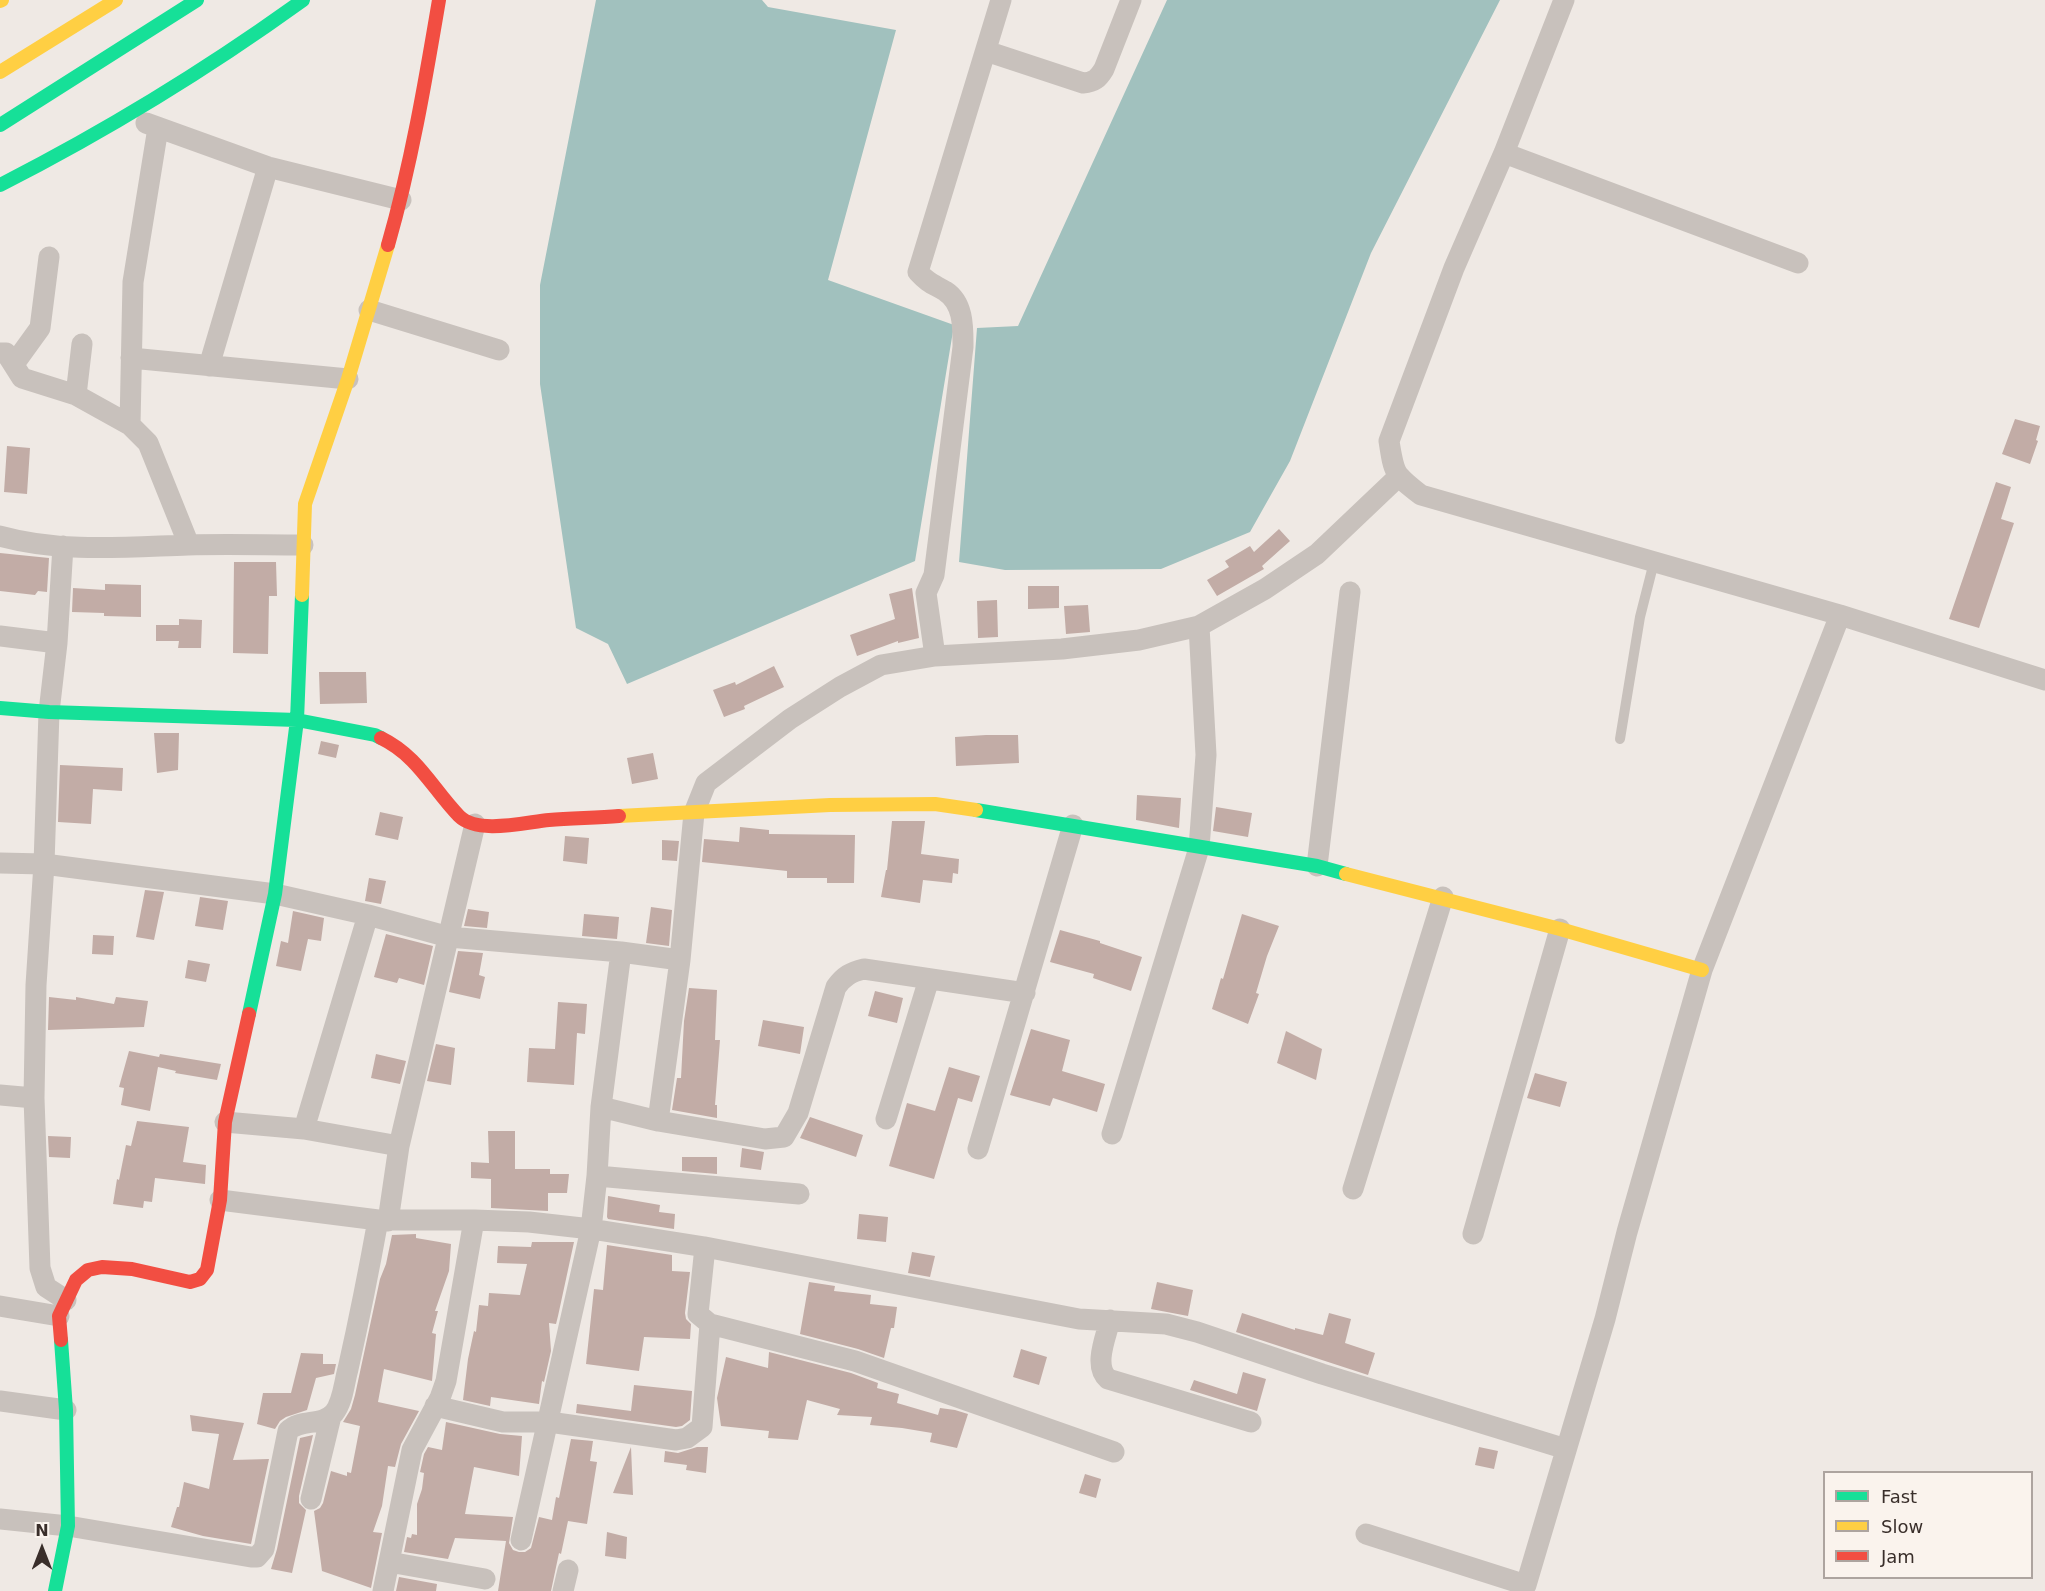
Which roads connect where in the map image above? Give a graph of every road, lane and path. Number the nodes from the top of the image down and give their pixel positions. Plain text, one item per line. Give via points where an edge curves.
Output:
1 (116, 0) edge
2 (197, 0) edge
3 (303, 0) edge
4 (439, 0) edge
5 (1001, 0) edge
6 (1131, 0) edge
7 (1564, 0) edge
8 (986, 51) junction
9 (0, 72) edge
10 (129, 115) junction
11 (0, 125) edge
12 (158, 128) junction
13 (1504, 153) junction
14 (268, 167) junction
15 (0, 185) edge
16 (401, 200) junction
17 (50, 257) dead end
18 (1798, 263) dead end
19 (369, 310) junction
20 (82, 344) dead end
21 (499, 350) dead end
22 (7, 358) edge
23 (131, 358) junction
24 (209, 366) junction
25 (348, 379) junction
26 (76, 395) junction
27 (130, 425) junction
28 (1398, 477) junction
29 (0, 536) edge
30 (189, 545) junction
31 (303, 545) junction
32 (63, 546) junction
33 (1654, 562) junction
34 (1350, 592) dead end
35 (1840, 615) junction
36 (1199, 626) junction
37 (0, 636) edge
38 (57, 643) junction
39 (935, 656) junction
40 (2045, 680) edge
41 (0, 708) edge
42 (49, 712) junction
43 (297, 720) junction
44 (1620, 739) dead end
45 (694, 813) junction
46 (475, 824) junction
47 (1072, 825) junction
48 (1199, 848) junction
49 (0, 862) edge
50 (44, 864) junction
51 (1317, 866) junction
52 (275, 894) junction
53 (1443, 897) junction
54 (368, 915) junction
55 (1560, 929) junction
56 (449, 937) junction
57 (621, 952) junction
58 (680, 960) junction
59 (1702, 970) junction
60 (929, 979) junction
61 (1025, 993) junction
62 (0, 1095) edge
63 (34, 1098) junction
64 (601, 1107) junction
65 (886, 1119) dead end
66 (658, 1121) junction
67 (225, 1122) junction
68 (304, 1129) junction
69 (1112, 1134) dead end
70 (399, 1146) junction
71 (978, 1149) dead end
72 (597, 1176) junction
73 (1353, 1189) dead end
74 (799, 1194) dead end
75 (220, 1200) junction
76 (474, 1220) junction
77 (383, 1221) junction
78 (591, 1229) junction
79 (1473, 1234) dead end
80 (705, 1247) junction
81 (0, 1306) edge
82 (63, 1308) junction
83 (1110, 1320) junction
84 (710, 1324) junction
85 (0, 1401) edge
86 (435, 1406) junction
87 (66, 1410) junction
88 (331, 1416) junction
89 (549, 1422) junction
90 (1251, 1422) dead end
91 (1566, 1449) junction
92 (1114, 1452) dead end
93 (311, 1499) dead end
94 (0, 1519) edge
95 (68, 1526) junction
96 (1366, 1534) dead end
97 (521, 1540) dead end
98 (389, 1563) junction
99 (568, 1570) dead end
100 (485, 1579) dead end
101 (55, 1591) edge
102 (383, 1591) edge
103 (563, 1591) edge

1 - 9 main road
2 - 11 main road
3 - 10 main road via 252,38
4 - 16 main road
5 - 8 street
6 - 8 street via 1104,69 1093,82 1083,83
7 - 13 street
8 - 39 street via 918,272 928,283 948,293 963,322 934,575 926,593
10 - 12 street
10 - 15 main road
12 - 14 street
12 - 23 street via 133,282
13 - 18 street
13 - 28 street via 1454,268 1389,441
14 - 16 street
14 - 24 street
16 - 19 main road
17 - 22 street via 39,328
19 - 21 street
19 - 25 main road
20 - 26 street
22 - 26 street via 22,378
23 - 24 street
23 - 27 street
24 - 25 street
25 - 31 main road via 305,504
26 - 27 street
27 - 30 street via 148,443
28 - 33 street via 1421,495
28 - 36 street via 1317,554
29 - 32 street
30 - 31 street
30 - 32 street
31 - 43 main road
32 - 38 street
33 - 35 street
33 - 44 lane via 1640,617
34 - 51 street
35 - 40 street
35 - 59 street
36 - 39 street via 1139,640 1073,648
36 - 48 street via 1206,755
37 - 38 street
38 - 42 street
39 - 45 street via 882,666 789,719 706,783
41 - 42 main road
42 - 43 main road
42 - 50 street
43 - 46 main road via 375,735 397,746 461,818
43 - 52 main road
45 - 46 main road via 501,826
45 - 47 main road via 935,804
45 - 58 street
46 - 56 street
47 - 48 main road
47 - 61 street
48 - 51 main road
48 - 69 street
49 - 50 street
50 - 52 street
50 - 63 street
51 - 53 main road
52 - 54 street
52 - 67 main road
53 - 55 main road
53 - 73 street
54 - 56 street
54 - 68 street
55 - 59 main road
55 - 79 street
56 - 57 street
56 - 70 street
57 - 58 street
57 - 64 street
58 - 66 street
59 - 91 street
60 - 61 street
60 - 65 street
60 - 66 street via 864,969 844,977 836,987 798,1113 784,1137 765,1139
61 - 71 street
62 - 63 street
63 - 82 street via 40,1268 46,1287
64 - 66 street
64 - 72 street
67 - 68 street
67 - 75 main road
68 - 70 street
70 - 77 street
72 - 74 street
72 - 78 street
75 - 77 street
75 - 82 main road via 210,1259 200,1279 190,1281 102,1267 88,1270 76,1280
76 - 77 street
76 - 78 street
76 - 86 street via 446,1381
77 - 88 street via 340,1402
78 - 80 street
78 - 89 street
80 - 83 street via 1079,1319
80 - 84 street via 698,1314
81 - 82 street
82 - 87 main road
83 - 90 street via 1100,1364 1108,1379
83 - 91 street via 1166,1324 1197,1332
84 - 89 street via 702,1427 697,1432 676,1440
84 - 92 street via 855,1361
85 - 87 street
86 - 89 street via 503,1422
86 - 98 street via 412,1450
87 - 95 main road
88 - 93 street
88 - 95 street via 288,1431 264,1549 257,1557
89 - 97 street
91 - 96 street via 1526,1585
94 - 95 street
95 - 101 main road
98 - 100 street
98 - 102 street
99 - 103 street

